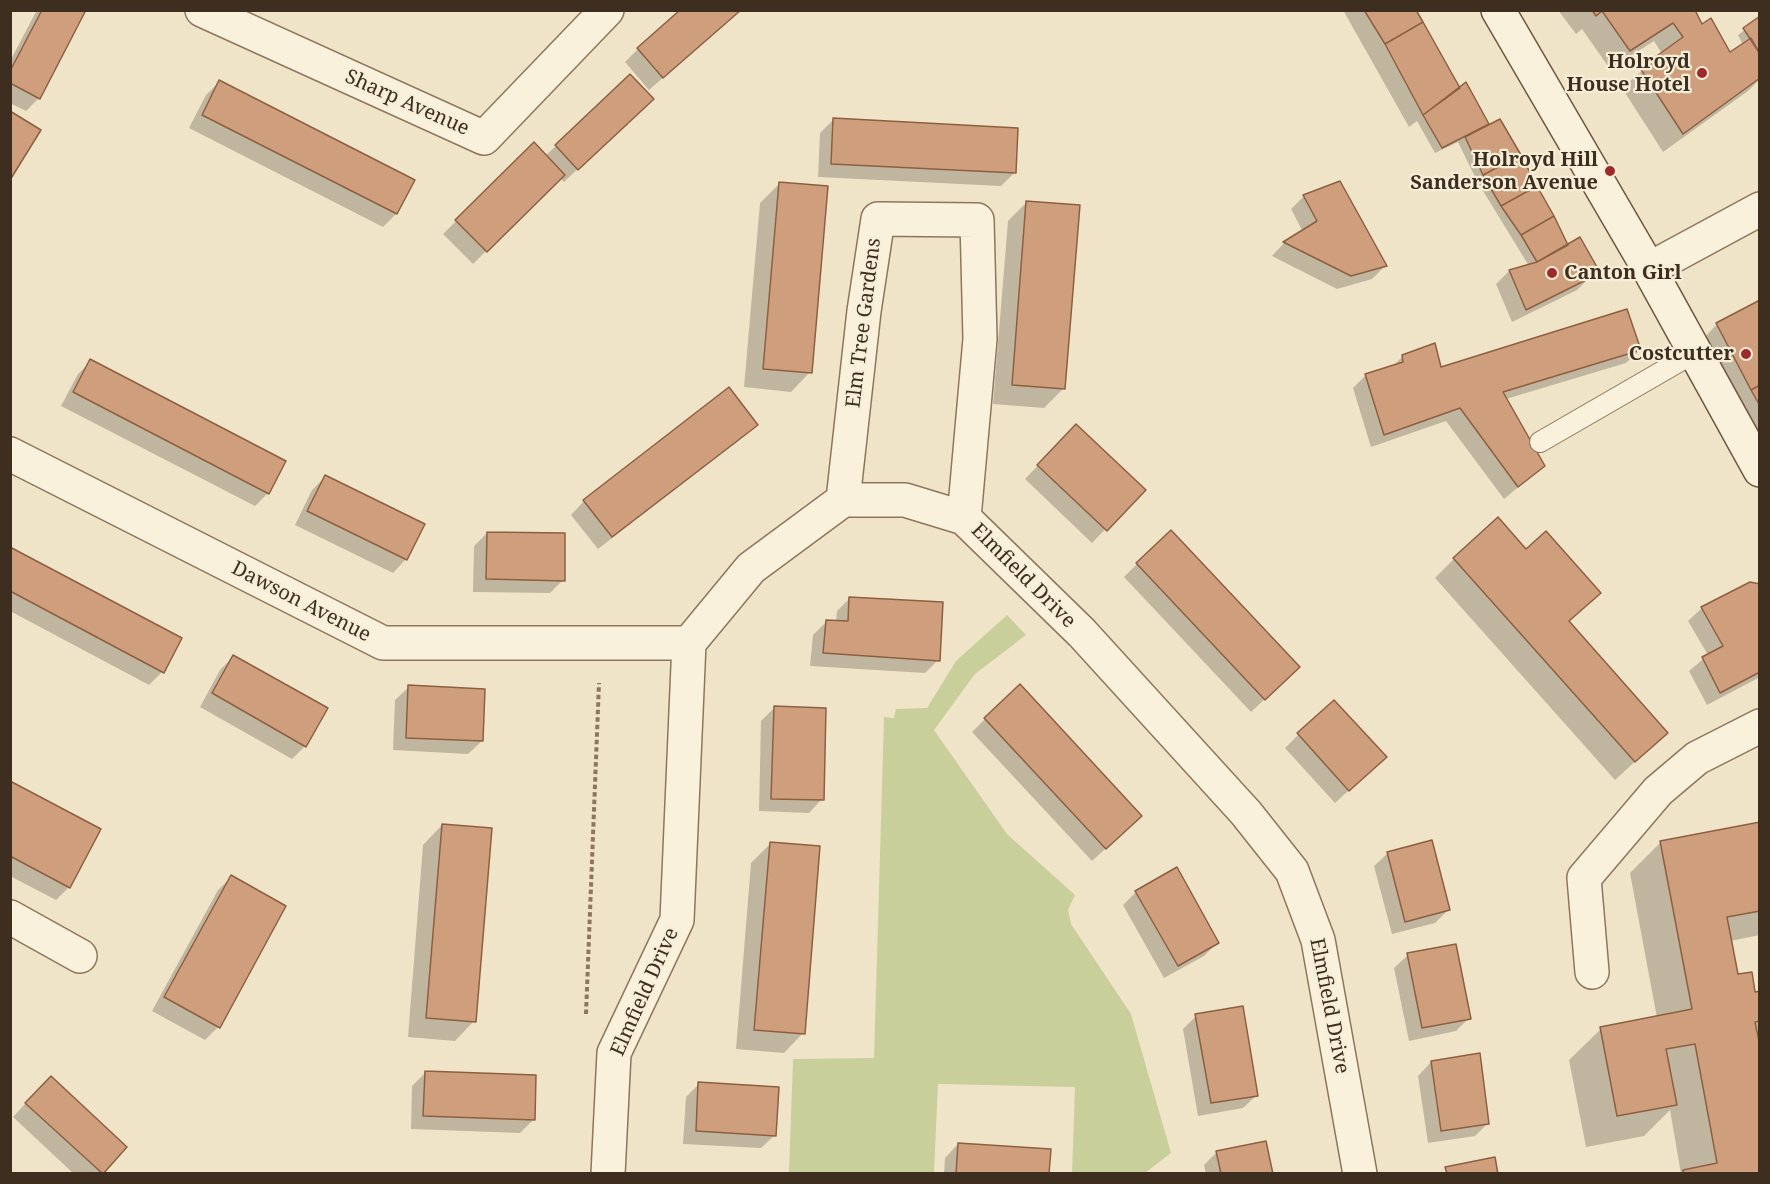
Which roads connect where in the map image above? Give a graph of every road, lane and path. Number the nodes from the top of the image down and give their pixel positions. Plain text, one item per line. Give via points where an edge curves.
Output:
1 (202, 10) edge
2 (607, 10) edge
3 (1498, 10) edge
4 (1760, 209) edge
5 (1649, 269) junction
6 (1694, 353) junction
7 (1540, 442) dead end
8 (10, 454) edge
9 (1760, 470) edge
10 (843, 500) junction
11 (964, 518) junction
12 (689, 643) junction
13 (601, 644) junction
14 (1760, 726) edge
15 (10, 917) edge
16 (80, 956) dead end
17 (1592, 972) dead end
18 (585, 1017) dead end
19 (608, 1173) edge
20 (1360, 1173) edge

1 - 2 street, Sharp Avenue via 484,138
3 - 5 street
4 - 5 street
5 - 6 street
6 - 7 lane
6 - 9 street
8 - 13 street, Dawson Avenue via 383,643
10 - 11 street, Elmfield Drive via 905,500
10 - 11 street, Elm Tree Gardens via 878,219 977,220 980,339
10 - 12 street via 751,568
11 - 20 street, Elmfield Drive via 1082,633 1246,813 1292,871 1318,940
12 - 13 street, Dawson Avenue
12 - 19 street, Elmfield Drive via 677,920 614,1053
13 - 18 path
14 - 17 street via 1697,758 1658,791 1584,878
15 - 16 street

